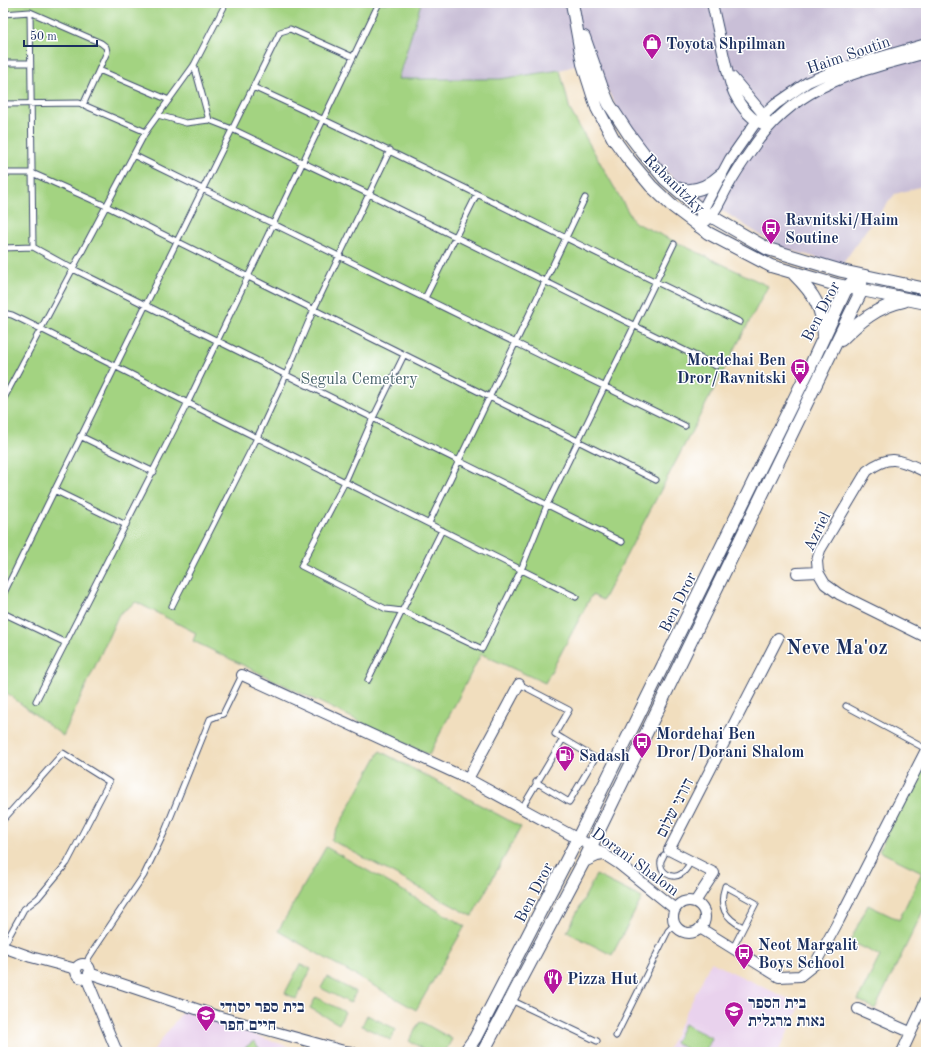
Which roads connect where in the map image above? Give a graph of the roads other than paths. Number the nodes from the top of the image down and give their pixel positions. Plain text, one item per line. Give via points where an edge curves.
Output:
1 (226, 3) edge
2 (379, 3) edge
3 (572, 3) edge
4 (712, 3) edge
5 (925, 3) edge
6 (926, 7) edge
7 (30, 12) junction
8 (3, 14) edge
9 (926, 44) edge
10 (926, 53) edge
11 (353, 57) junction
12 (3, 63) edge
13 (30, 63) junction
14 (194, 64) junction
15 (99, 70) junction
16 (253, 87) junction
17 (169, 100) junction
18 (3, 104) edge
19 (31, 104) junction
20 (83, 105) junction
21 (158, 115) junction
22 (760, 118) junction
23 (324, 119) junction
24 (209, 120) junction
25 (769, 126) junction
26 (232, 128) junction
27 (146, 132) junction
28 (390, 150) junction
29 (133, 155) junction
30 (303, 163) junction
31 (3, 173) edge
32 (32, 173) junction
33 (722, 175) junction
34 (672, 186) junction
35 (202, 189) junction
36 (369, 194) junction
37 (477, 194) junction
38 (585, 198) dead end
39 (106, 206) junction
40 (706, 214) junction
41 (273, 224) junction
42 (698, 227) junction
43 (456, 237) junction
44 (566, 238) junction
45 (177, 241) junction
46 (674, 244) dead end
47 (33, 247) junction
48 (3, 248) edge
49 (339, 256) junction
50 (73, 269) junction
51 (791, 272) junction
52 (860, 275) junction
53 (249, 277) junction
54 (545, 281) junction
55 (655, 282) junction
56 (847, 287) junction
57 (926, 289) edge
58 (862, 290) junction
59 (426, 298) junction
60 (908, 300) junction
61 (926, 303) edge
62 (145, 305) junction
63 (314, 309) junction
64 (3, 313) edge
65 (740, 322) dead end
66 (634, 325) junction
67 (41, 329) junction
68 (824, 337) junction
69 (217, 340) junction
70 (516, 342) junction
71 (834, 346) junction
72 (404, 355) junction
73 (115, 366) junction
74 (716, 366) dead end
75 (286, 375) junction
76 (605, 386) junction
77 (489, 397) junction
78 (3, 400) edge
79 (188, 402) junction
80 (372, 418) junction
81 (685, 426) dead end
82 (80, 436) junction
83 (257, 438) junction
84 (578, 442) junction
85 (459, 461) junction
86 (154, 472) junction
87 (926, 472) edge
88 (656, 480) dead end
89 (345, 482) junction
90 (54, 490) junction
91 (547, 505) junction
92 (429, 523) junction
93 (126, 525) junction
94 (442, 530) junction
95 (622, 542) dead end
96 (521, 570) junction
97 (818, 572) junction
98 (797, 573) dead end
99 (3, 595) edge
100 (576, 597) dead end
101 (172, 606) dead end
102 (402, 611) junction
103 (3, 613) edge
104 (778, 638) dead end
105 (926, 638) edge
106 (66, 643) junction
107 (242, 675) joint
108 (368, 680) dead end
109 (519, 684) joint
110 (36, 701) dead end
111 (846, 706) dead end
112 (563, 739) junction
113 (925, 752) edge
114 (468, 778) junction
115 (536, 782) junction
116 (522, 808) junction
117 (3, 820) edge
118 (578, 838) junction
119 (591, 846) junction
120 (603, 854) junction
121 (664, 855) dead end
122 (584, 861) junction
123 (691, 861) junction
124 (695, 902) junction
125 (676, 909) junction
126 (675, 924) junction
127 (743, 927) junction
128 (700, 928) junction
129 (3, 947) edge
130 (733, 948) junction
131 (84, 971) junction
132 (510, 1000) junction
133 (926, 1000) edge
134 (858, 1009) dead end
135 (910, 1032) junction
136 (616, 1036) dead end
137 (597, 1042) dead end
138 (117, 1052) edge
139 (347, 1052) edge
140 (465, 1052) edge
141 (483, 1052) edge
142 (902, 1052) edge

1 - 14 lane
2 - 11 lane
3 - 34 street, Rabanitzky via 609,104 644,154
3 - 42 street, Rabanitzky via 585,71 597,108 611,134 651,186
4 - 22 street via 733,91 739,102
5 - 6 lane
7 - 8 lane
7 - 13 lane
7 - 15 lane via 106,47 108,52
9 - 22 street, Haim Soutin via 836,70 808,82
10 - 25 street, Haim Soutin via 840,78 812,91
11 - 16 lane via 290,28 280,32
11 - 23 lane
12 - 13 lane
13 - 19 lane
14 - 17 lane
14 - 24 lane
15 - 17 lane
15 - 20 lane
16 - 23 lane
16 - 26 lane
17 - 21 lane
18 - 19 lane
19 - 20 lane
19 - 32 lane
20 - 27 lane
21 - 24 lane via 186,123
21 - 27 lane
22 - 25 street
22 - 33 street, Haim Soutin
23 - 28 lane
23 - 30 lane
24 - 26 lane
25 - 40 street, Haim Soutin via 728,187
26 - 30 lane
26 - 35 lane
27 - 29 lane
28 - 36 lane
28 - 37 lane
29 - 35 lane
29 - 39 lane
30 - 36 lane
30 - 41 lane
31 - 32 lane
32 - 39 lane
32 - 47 lane
33 - 34 street via 698,190 684,190
33 - 40 street, Haim Soutin
34 - 40 street, Rabanitzky
35 - 41 lane
35 - 45 lane
36 - 43 lane
36 - 49 lane
37 - 43 lane
37 - 44 lane
38 - 44 lane
39 - 45 lane
39 - 50 lane
40 - 42 street, Haim Soutin
40 - 52 street, Rabanitzky via 768,249
41 - 49 lane
41 - 53 lane
42 - 51 street, Rabanitzky via 760,261
43 - 54 lane
43 - 59 lane
44 - 54 lane
44 - 55 lane
45 - 53 lane
45 - 62 lane
46 - 55 lane
47 - 48 lane
47 - 50 lane
49 - 59 lane
49 - 63 lane
50 - 62 lane
50 - 67 lane
51 - 56 street, Rabanitzky
51 - 68 street via 808,288 815,300 823,324
52 - 56 street, Ben Dror
52 - 57 street, Rabanitzky
52 - 58 street, Ben Dror
53 - 63 lane
53 - 69 lane
54 - 66 lane
54 - 70 lane
55 - 65 lane
55 - 66 lane
56 - 58 street, Rabanitzky
56 - 68 street, Ben Dror
58 - 60 street, Rabanitzky
58 - 71 street, Ben Dror
59 - 70 lane
60 - 61 street, Rabanitzky
60 - 71 street via 879,309
62 - 69 lane
62 - 73 lane
63 - 72 lane
63 - 75 lane
64 - 67 lane
66 - 74 lane
66 - 76 lane
67 - 73 lane
67 - 78 lane
68 - 118 street, Ben Dror
69 - 75 lane
69 - 79 lane
70 - 76 lane
70 - 77 lane
71 - 119 street, Ben Dror
72 - 77 lane
72 - 80 lane
73 - 79 lane
73 - 82 lane
75 - 80 lane
75 - 83 lane
76 - 81 lane
76 - 84 lane
77 - 84 lane
77 - 85 lane
79 - 83 lane
79 - 86 lane
80 - 85 lane
80 - 89 lane
82 - 86 lane
82 - 90 lane
83 - 89 lane
83 - 101 lane
84 - 88 lane
84 - 91 lane
85 - 91 lane
85 - 92 lane
86 - 93 lane
87 - 97 street, Azriel via 890,459 866,472 820,550
89 - 92 lane
89 - 102 lane via 301,566 386,609
90 - 93 lane
90 - 99 lane
91 - 95 lane
91 - 96 lane
92 - 94 lane
93 - 106 lane
94 - 96 lane
94 - 102 lane
96 - 100 lane
96 - 102 lane via 482,649
97 - 98 street
97 - 105 street, Azriel via 825,584 839,594
102 - 108 lane
103 - 106 lane
104 - 123 street, דורני שלום via 669,850
106 - 110 lane
107 - 114 street, Dorani Shalom
107 - 131 lane via 223,714 210,719 165,832 144,875 89,957
109 - 112 lane via 569,710 555,734
109 - 114 street
111 - 113 lane
112 - 115 lane
112 - 115 lane via 595,758 569,802
113 - 130 street via 815,964 800,976 780,977
114 - 116 street, Dorani Shalom
115 - 116 lane
116 - 118 street, Dorani Shalom
117 - 129 lane via 63,753 109,782 67,863 38,898 24,908
118 - 119 street, Dorani Shalom
118 - 140 street, Ben Dror via 475,1038
119 - 120 street, Dorani Shalom
119 - 122 street, Ben Dror
120 - 122 street
120 - 125 street, Dorani Shalom
121 - 123 lane via 662,869 672,876 680,875
122 - 132 street, Ben Dror
123 - 124 street, דורני שלום via 714,873
124 - 125 street via 686,901
124 - 128 street via 703,909 704,914
125 - 126 street via 673,919
126 - 128 street via 686,932
126 - 136 lane via 668,931
127 - 127 lane via 756,903 725,886 722,895 724,909 728,918
127 - 130 lane
128 - 130 street
129 - 131 street
131 - 138 street
131 - 139 street via 217,1016
132 - 137 lane
132 - 141 street, Ben Dror
133 - 135 street
134 - 135 street
135 - 142 street

